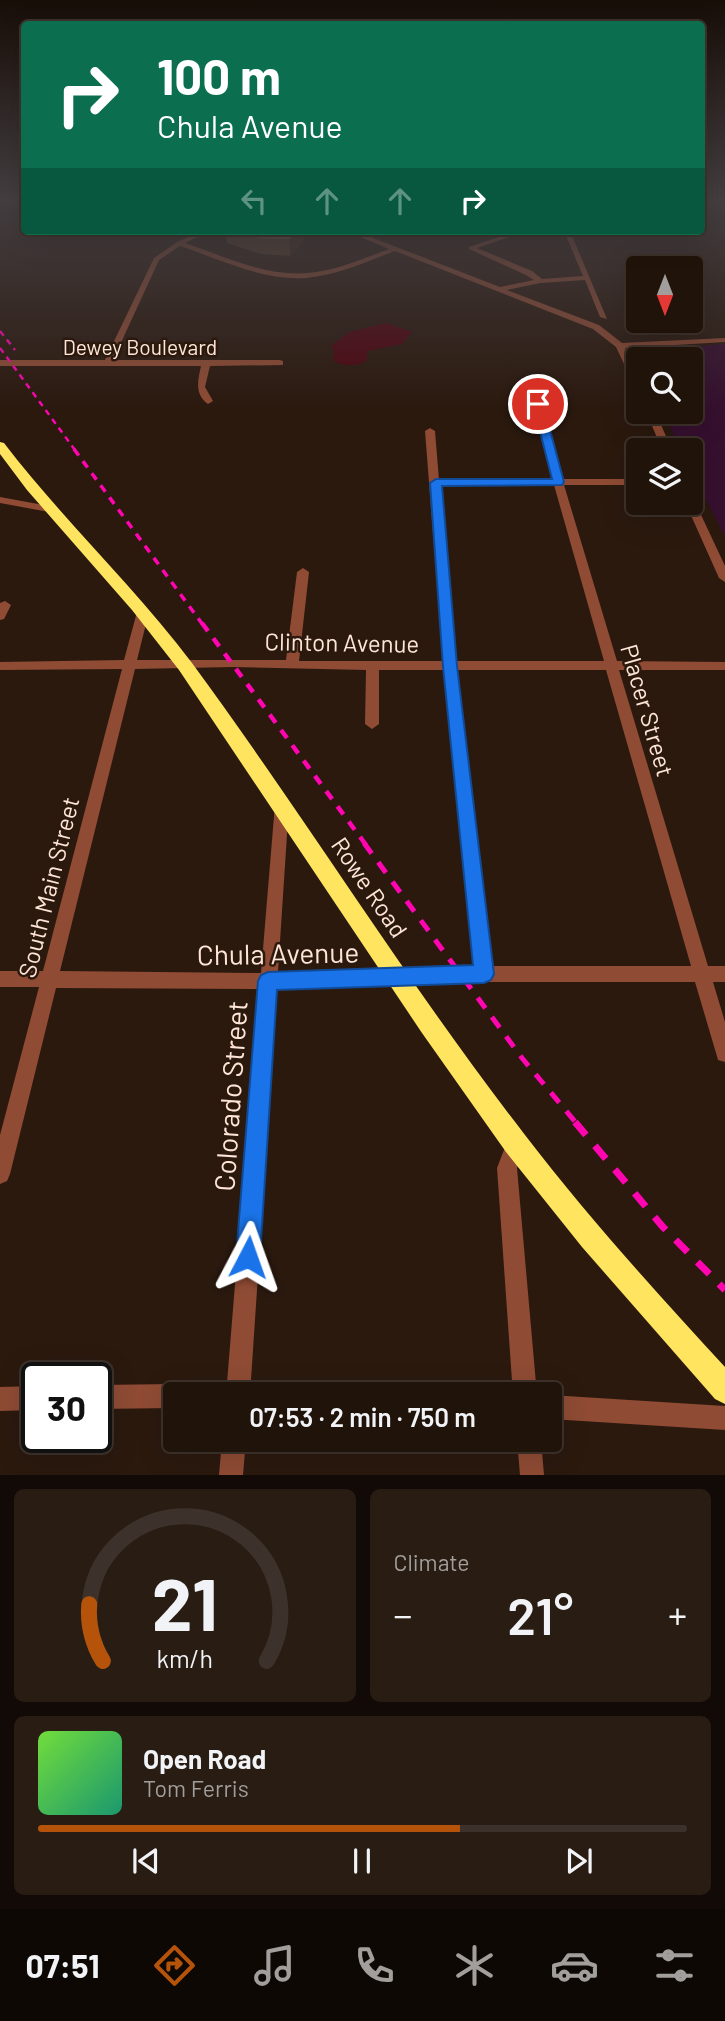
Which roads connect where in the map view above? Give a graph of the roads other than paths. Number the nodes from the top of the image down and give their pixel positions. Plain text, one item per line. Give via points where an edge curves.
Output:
1 (149, 271) edge
2 (262, 271) edge
3 (330, 271) edge
4 (453, 271) edge
5 (524, 271) edge
6 (584, 271) edge
7 (587, 278) junction
8 (540, 281) junction
9 (501, 289) junction
10 (604, 317) dead end
11 (725, 340) edge
12 (620, 346) junction
13 (626, 359) edge
14 (0, 363) edge
15 (108, 363) junction
16 (206, 363) junction
17 (280, 363) dead end
18 (531, 378) dead end
19 (208, 401) dead end
20 (430, 431) dead end
21 (0, 446) edge
22 (558, 482) junction
23 (626, 482) edge
24 (436, 483) junction
25 (0, 500) edge
26 (49, 509) junction
27 (696, 515) edge
28 (303, 572) dead end
29 (725, 578) edge
30 (143, 612) junction
31 (183, 663) junction
32 (129, 664) junction
33 (292, 665) junction
34 (612, 665) junction
35 (0, 666) edge
36 (373, 666) junction
37 (450, 666) junction
38 (725, 666) edge
39 (372, 724) dead end
40 (282, 803) junction
41 (484, 974) junction
42 (701, 974) junction
43 (725, 974) edge
44 (398, 976) junction
45 (0, 979) edge
46 (51, 979) junction
47 (268, 981) junction
48 (725, 1053) edge
49 (516, 1144) junction
50 (0, 1174) edge
51 (239, 1382) edge
52 (524, 1382) edge
53 (725, 1390) edge
54 (163, 1396) edge
55 (112, 1397) edge
56 (21, 1398) edge
57 (0, 1399) edge
58 (562, 1408) edge
59 (725, 1418) edge
60 (233, 1452) edge
61 (530, 1452) edge
62 (231, 1475) edge
63 (533, 1475) edge

1 - 15 street
2 - 3 street via 297,276
4 - 9 street
5 - 8 street
6 - 7 street
7 - 8 street
7 - 10 street
8 - 9 street
9 - 12 street via 596,327
11 - 12 street
12 - 13 street
14 - 15 street, Dewey Boulevard
15 - 16 street, Dewey Boulevard
16 - 17 street, Dewey Boulevard
16 - 19 street via 201,387
18 - 22 street, Placer Street
20 - 24 street
21 - 26 main road, Rowe Road
22 - 23 street
22 - 24 street
22 - 34 street, Placer Street
24 - 37 street
25 - 26 street
26 - 30 main road, Rowe Road
27 - 29 street
28 - 33 street
30 - 31 main road, Rowe Road
30 - 32 street, South Main Street
31 - 32 street, Clinton Avenue
31 - 33 street, Clinton Avenue
31 - 40 main road, Rowe Road
32 - 35 street, Clinton Avenue
32 - 46 street, South Main Street
33 - 36 street, Clinton Avenue
34 - 37 street, Clinton Avenue
34 - 38 street, Clinton Avenue
34 - 42 street, Placer Street
36 - 37 street, Clinton Avenue
36 - 39 street
37 - 41 street
40 - 44 main road, Rowe Road
40 - 47 street, Colorado Street
41 - 42 street, Chula Avenue
41 - 44 street, Chula Avenue
42 - 43 street, Chula Avenue
42 - 48 street, Placer Street
44 - 47 street, Chula Avenue
44 - 49 main road, Rowe Road
45 - 46 street, Chula Avenue
46 - 47 street, Chula Avenue
46 - 50 street, South Main Street
47 - 51 street, Colorado Street
49 - 52 street via 507,1168
49 - 53 main road, Rowe Road
54 - 55 street
56 - 57 street
58 - 59 street
60 - 62 street
61 - 63 street

